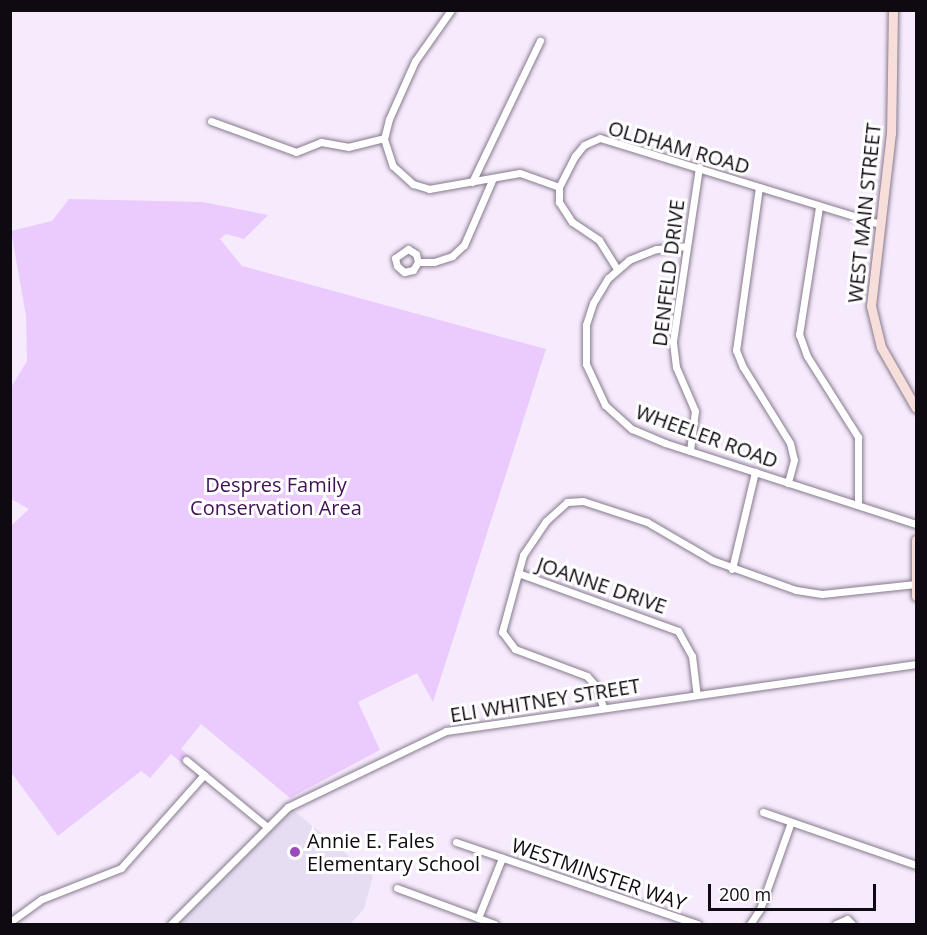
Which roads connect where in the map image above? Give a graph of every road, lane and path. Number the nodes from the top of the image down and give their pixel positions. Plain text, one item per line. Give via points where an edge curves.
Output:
1 (451, 10) edge
2 (893, 10) edge
3 (540, 41) dead end
4 (211, 121) dead end
5 (384, 138) junction
6 (699, 167) junction
7 (493, 178) junction
8 (472, 182) junction
9 (559, 187) junction
10 (759, 187) junction
11 (819, 207) junction
12 (880, 224) junction
13 (687, 246) junction
14 (418, 262) dead end
15 (617, 269) junction
16 (916, 408) edge
17 (690, 451) junction
18 (755, 472) junction
19 (788, 483) junction
20 (858, 505) junction
21 (916, 524) edge
22 (916, 540) edge
23 (732, 568) junction
24 (518, 573) junction
25 (915, 584) edge
26 (916, 596) edge
27 (916, 664) edge
28 (697, 694) junction
29 (603, 707) junction
30 (186, 760) dead end
31 (204, 775) junction
32 (763, 812) dead end
33 (791, 822) junction
34 (266, 826) junction
35 (456, 842) dead end
36 (502, 858) junction
37 (916, 865) edge
38 (397, 888) dead end
39 (478, 918) junction
40 (10, 922) edge
41 (171, 924) edge
42 (495, 924) edge
43 (697, 924) edge
44 (750, 924) edge
45 (836, 924) edge
46 (852, 924) edge

1 - 5 street via 415,61
2 - 12 street, WEST MAIN STREET via 891,133
3 - 8 street
4 - 5 street via 296,152 321,142 348,147
5 - 8 street via 393,165 413,184 441,188
6 - 9 street, OLDHAM ROAD via 600,138 579,150
6 - 10 street, OLDHAM ROAD
6 - 13 street, DENFELD DRIVE
7 - 8 street
7 - 9 street via 520,173
7 - 14 street via 464,245 445,259
9 - 15 street via 563,211 599,240
10 - 11 street, OLDHAM ROAD
10 - 19 street via 736,350 742,367 790,443 794,460
11 - 12 street, OLDHAM ROAD
11 - 20 street via 799,334 807,356 858,437
12 - 16 street, WEST MAIN STREET via 871,279 872,318 881,347
13 - 15 street, WHEELER ROAD via 656,249
13 - 17 street, DENFELD DRIVE via 673,341 676,367 695,411
15 - 17 street, WHEELER ROAD via 600,290 589,314 584,338 588,375 598,396 622,422 640,433
17 - 18 street, WHEELER ROAD
18 - 19 street, WHEELER ROAD
18 - 23 street
19 - 20 street, WHEELER ROAD
20 - 21 street, WHEELER ROAD
22 - 25 street
23 - 24 street via 698,553 660,527 575,500 561,505 534,536
23 - 25 street via 822,594
24 - 28 street, JOANNE DRIVE via 678,631 692,656
24 - 29 street via 502,623 508,644 587,676 596,686
25 - 26 street
27 - 28 street, ELI WHITNEY STREET
28 - 29 street, ELI WHITNEY STREET
29 - 34 street, ELI WHITNEY STREET via 446,731 298,800
30 - 31 street
31 - 34 street
31 - 40 street via 121,868 42,899
32 - 33 street
33 - 37 street
33 - 44 street via 760,909
34 - 41 street, ELI WHITNEY STREET
35 - 36 street, WESTMINSTER WAY
36 - 39 street
36 - 43 street, WESTMINSTER WAY
38 - 39 street
39 - 42 street
45 - 46 street via 847,919

